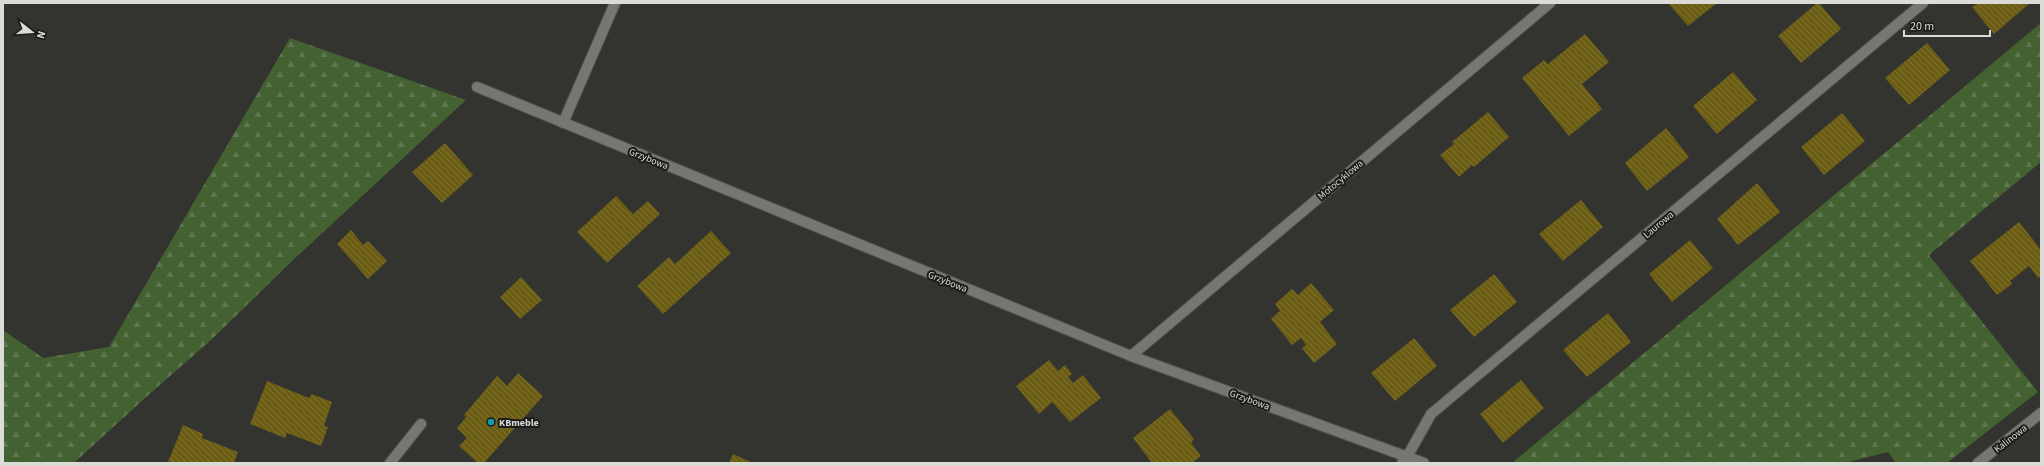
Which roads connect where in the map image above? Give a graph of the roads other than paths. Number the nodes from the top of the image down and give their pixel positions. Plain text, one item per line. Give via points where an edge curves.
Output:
1 (615, 3) edge
2 (1550, 3) edge
3 (1924, 3) edge
4 (477, 87) dead end
5 (563, 123) junction
6 (1131, 356) junction
7 (2041, 413) edge
8 (421, 424) dead end
9 (1405, 460) edge
10 (390, 463) edge
11 (1424, 463) edge
12 (1978, 463) edge

1 - 5 street
2 - 6 street, Motocyklowa
3 - 9 street, Laurowa via 1431,414
4 - 5 street, Grzybowa
5 - 6 street, Grzybowa
6 - 9 street, Grzybowa
7 - 12 street, Kalinowa
8 - 10 street
9 - 11 street, Grzybowa

